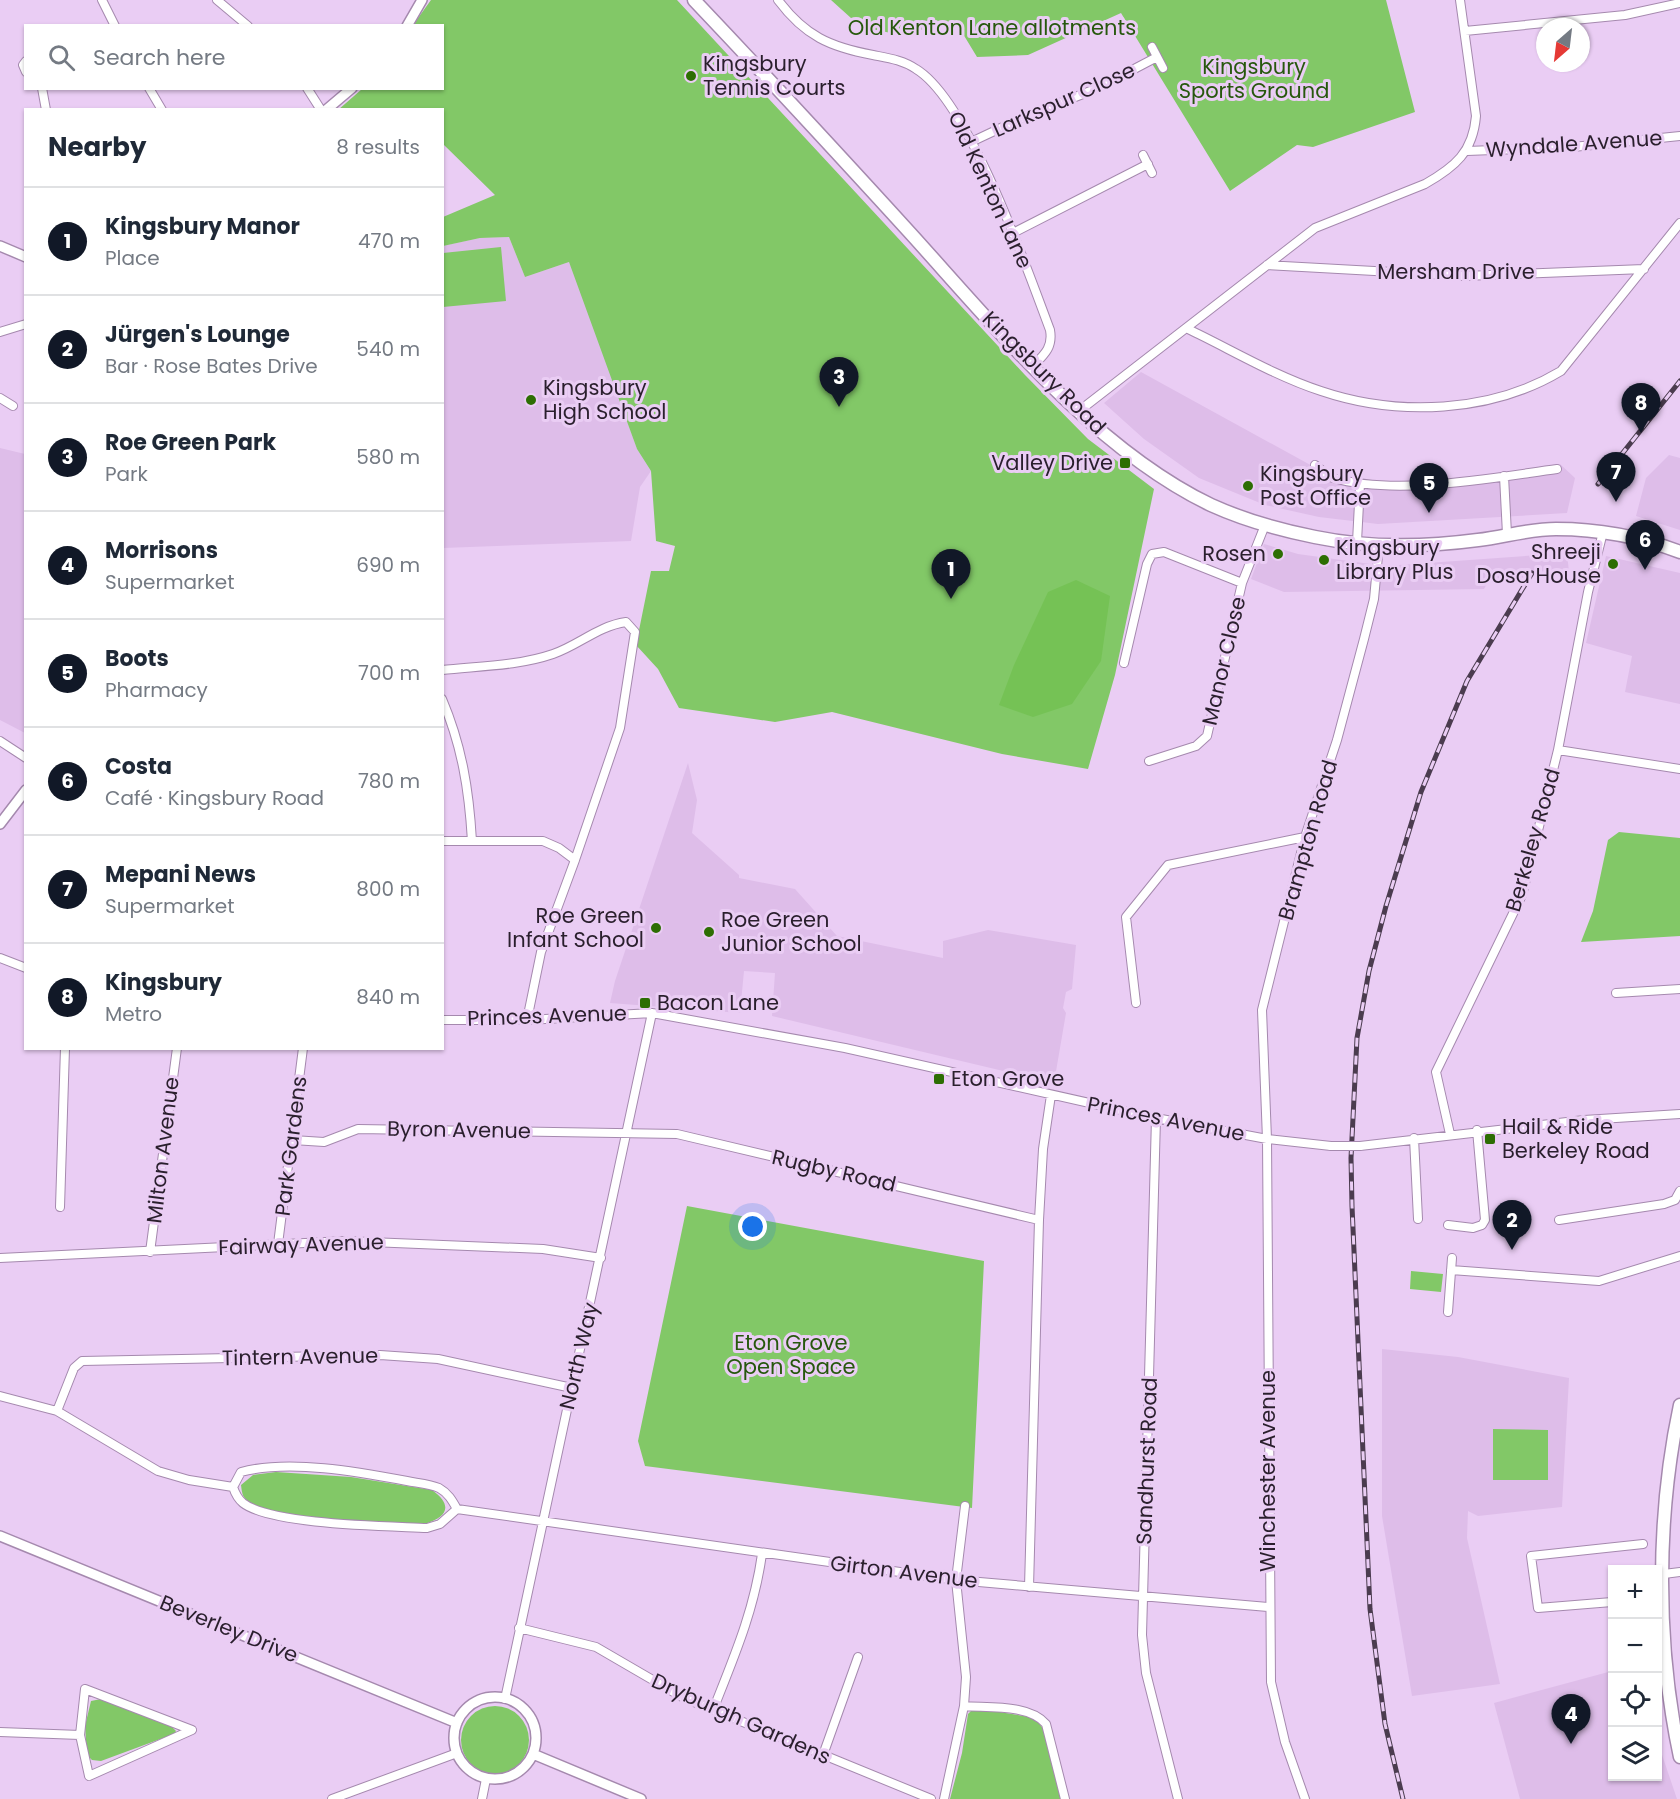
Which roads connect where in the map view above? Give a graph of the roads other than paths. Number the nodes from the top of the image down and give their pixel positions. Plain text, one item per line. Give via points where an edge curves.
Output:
1 (102, 0) edge
2 (217, 0) edge
3 (422, 0) edge
4 (694, 0) edge
5 (778, 0) edge
6 (1460, 0) edge
7 (1680, 3) edge
8 (114, 24) edge
9 (246, 24) edge
10 (408, 24) edge
11 (1466, 32) junction
12 (1152, 47) dead end
13 (1157, 57) junction
14 (1163, 68) dead end
15 (42, 90) edge
16 (150, 90) edge
17 (308, 90) edge
18 (350, 90) edge
19 (46, 108) edge
20 (161, 108) edge
21 (320, 108) edge
22 (328, 108) edge
23 (1680, 136) edge
24 (971, 142) junction
25 (1467, 151) junction
26 (1143, 155) dead end
27 (1148, 164) junction
28 (1152, 173) dead end
29 (1680, 223) edge
30 (1013, 233) junction
31 (0, 246) edge
32 (24, 255) edge
33 (1267, 266) junction
34 (1644, 269) junction
35 (24, 325) edge
36 (1188, 329) junction
37 (0, 332) edge
38 (1033, 366) junction
39 (0, 398) edge
40 (13, 406) dead end
41 (1079, 411) junction
42 (1315, 465) dead end
43 (1557, 469) dead end
44 (1504, 476) junction
45 (1360, 484) junction
46 (1265, 525) junction
47 (1603, 532) junction
48 (1507, 534) junction
49 (1357, 542) junction
50 (1379, 545) junction
51 (1680, 552) edge
52 (1242, 583) junction
53 (1125, 663) dead end
54 (444, 670) edge
55 (444, 704) edge
56 (0, 741) edge
57 (1558, 750) junction
58 (24, 757) edge
59 (1149, 761) dead end
60 (1680, 769) edge
61 (24, 793) edge
62 (0, 824) edge
63 (1305, 837) junction
64 (444, 841) edge
65 (472, 841) junction
66 (575, 860) junction
67 (0, 958) edge
68 (24, 967) edge
69 (1680, 989) edge
70 (1616, 993) dead end
71 (1136, 1003) dead end
72 (652, 1013) junction
73 (444, 1020) edge
74 (527, 1020) junction
75 (65, 1050) edge
76 (177, 1050) edge
77 (303, 1050) edge
78 (1051, 1095) junction
79 (1680, 1114) edge
80 (1156, 1118) junction
81 (1477, 1130) junction
82 (628, 1132) junction
83 (1450, 1134) junction
84 (1414, 1138) junction
85 (1267, 1139) junction
86 (292, 1140) junction
87 (1680, 1191) edge
88 (60, 1207) dead end
89 (1418, 1219) dead end
90 (1039, 1220) junction
91 (1559, 1220) dead end
92 (1448, 1225) dead end
93 (278, 1244) junction
94 (150, 1252) junction
95 (1680, 1256) edge
96 (0, 1258) edge
97 (601, 1258) junction
98 (1452, 1258) dead end
99 (1451, 1270) junction
100 (1448, 1312) dead end
101 (572, 1388) junction
102 (0, 1396) edge
103 (57, 1411) junction
104 (1679, 1414) edge
105 (233, 1487) junction
106 (965, 1506) dead end
107 (456, 1509) junction
108 (542, 1521) junction
109 (0, 1536) edge
110 (1643, 1544) dead end
111 (762, 1554) junction
112 (1680, 1572) edge
113 (1664, 1574) junction
114 (956, 1580) junction
115 (1029, 1587) junction
116 (1143, 1598) junction
117 (1608, 1602) edge
118 (1268, 1607) junction
119 (519, 1628) junction
120 (858, 1657) dead end
121 (505, 1699) junction
122 (1674, 1701) edge
123 (964, 1706) junction
124 (713, 1710) junction
125 (457, 1723) junction
126 (0, 1732) edge
127 (80, 1735) junction
128 (457, 1753) junction
129 (533, 1754) junction
130 (823, 1755) junction
131 (1680, 1757) edge
132 (486, 1779) junction
133 (332, 1799) edge
134 (482, 1799) edge
135 (641, 1799) edge
136 (931, 1799) edge
137 (944, 1799) edge
138 (1065, 1799) edge
139 (1178, 1799) edge
140 (1305, 1799) edge

1 - 8 street
2 - 9 street
3 - 10 street
4 - 38 main road, Kingsbury Road
5 - 24 street, Old Kenton Lane via 812,35 840,49 903,61 919,70 944,94
6 - 11 street
7 - 11 street via 1625,15
11 - 25 street via 1476,116
12 - 13 street, Larkspur Close
13 - 14 street, Larkspur Close
13 - 24 street, Larkspur Close via 1098,88
15 - 19 street
16 - 20 street
17 - 21 street
18 - 22 street
23 - 25 street, Wyndale Avenue via 1573,147
24 - 30 street, Old Kenton Lane
25 - 33 street via 1425,184 1315,228
26 - 27 street
27 - 28 street
27 - 30 street
29 - 34 street
30 - 38 street, Old Kenton Lane via 1052,340
31 - 32 street
33 - 34 street, Mersham Drive via 1465,276
33 - 36 street
34 - 36 street via 1561,371 1536,386 1476,402 1398,407 1355,401 1320,391
35 - 37 street
36 - 41 street
38 - 41 main road, Kingsbury Road
39 - 40 street
41 - 46 main road, Kingsbury Road via 1120,448 1174,484 1213,506
42 - 45 street via 1333,478
43 - 44 street
44 - 45 street via 1397,485
44 - 48 street
45 - 49 street
46 - 49 main road, Kingsbury Road
46 - 52 street, Manor Close
47 - 48 main road, Kingsbury Road via 1553,529
47 - 51 main road, Kingsbury Road
47 - 57 street, Berkeley Road
48 - 50 main road, Kingsbury Road via 1443,543
49 - 50 main road, Kingsbury Road
50 - 63 street, Brampton Road via 1374,599 1364,639
52 - 53 street via 1169,554 1152,554
52 - 59 street, Manor Close via 1207,736 1196,746
54 - 66 street via 513,664 554,654 609,624 626,622 635,632 620,728
55 - 65 street via 464,762
56 - 58 street
57 - 60 street
57 - 83 street, Berkeley Road via 1520,899 1436,1072
61 - 62 street
63 - 71 street via 1168,865 1126,917
63 - 85 street, Brampton Road via 1262,1010
64 - 65 street
65 - 66 street via 543,841
66 - 74 street via 541,951
67 - 68 street
69 - 70 street
72 - 74 street, Princes Avenue
72 - 78 street, Princes Avenue via 845,1048
72 - 82 street, North Way
73 - 74 street, Princes Avenue
75 - 88 street
76 - 94 street, Milton Avenue
77 - 86 street, Park Gardens
78 - 80 street, Princes Avenue
78 - 90 street
79 - 81 street, Princes Avenue
80 - 85 street, Princes Avenue
80 - 116 street, Sandhurst Road
81 - 83 street, Princes Avenue
81 - 92 street via 1485,1220 1473,1228
82 - 86 street, Byron Avenue via 358,1129 324,1142
82 - 90 street, Rugby Road via 677,1134
82 - 97 street, North Way
83 - 84 street, Princes Avenue
84 - 85 street, Princes Avenue, bridge via 1360,1146
84 - 89 street
85 - 118 street, Winchester Avenue
86 - 93 street, Park Gardens
87 - 91 street via 1675,1200 1664,1204
90 - 115 street
93 - 94 street, Fairway Avenue
93 - 97 street, Fairway Avenue via 346,1240 543,1249
94 - 96 street, Fairway Avenue
95 - 99 street via 1599,1281
97 - 101 street, North Way
98 - 99 street
99 - 100 street
101 - 103 street, Tintern Avenue via 438,1359 380,1355 82,1362 74,1368
101 - 108 street, North Way
102 - 103 street
103 - 105 street via 158,1471
104 - 113 main road via 1666,1498
105 - 107 street via 242,1502 262,1512 334,1522 427,1528 440,1524
105 - 107 street via 241,1473 255,1469 313,1468 436,1487 446,1493
106 - 114 street
107 - 108 street, Girton Avenue
108 - 111 street, Girton Avenue
108 - 119 street, North Way
109 - 125 street, Beverley Drive
110 - 117 street via 1531,1556 1538,1608
111 - 114 street, Girton Avenue
111 - 124 street via 748,1622
112 - 113 street
113 - 122 main road via 1664,1658
114 - 115 street, Girton Avenue
114 - 123 street via 966,1677
115 - 116 street, Girton Avenue
116 - 118 street, Girton Avenue
116 - 139 street, Sandhurst Road via 1146,1672
118 - 140 street, Winchester Avenue via 1271,1682 1285,1742
119 - 121 street, North Way
119 - 124 street, Dryburgh Gardens via 596,1647 650,1681
120 - 130 street
121 - 125 street via 485,1698 469,1706
121 - 129 street via 519,1705 531,1718 536,1732
122 - 131 main road
123 - 137 street
123 - 138 street via 1040,1716 1046,1724
124 - 130 street, Dryburgh Gardens
125 - 128 street
126 - 127 street
127 - 127 street via 89,1776 192,1730 85,1689
128 - 132 street via 468,1769
128 - 133 street
129 - 132 street via 519,1772
129 - 135 street
130 - 136 street, Dryburgh Gardens
132 - 134 street

